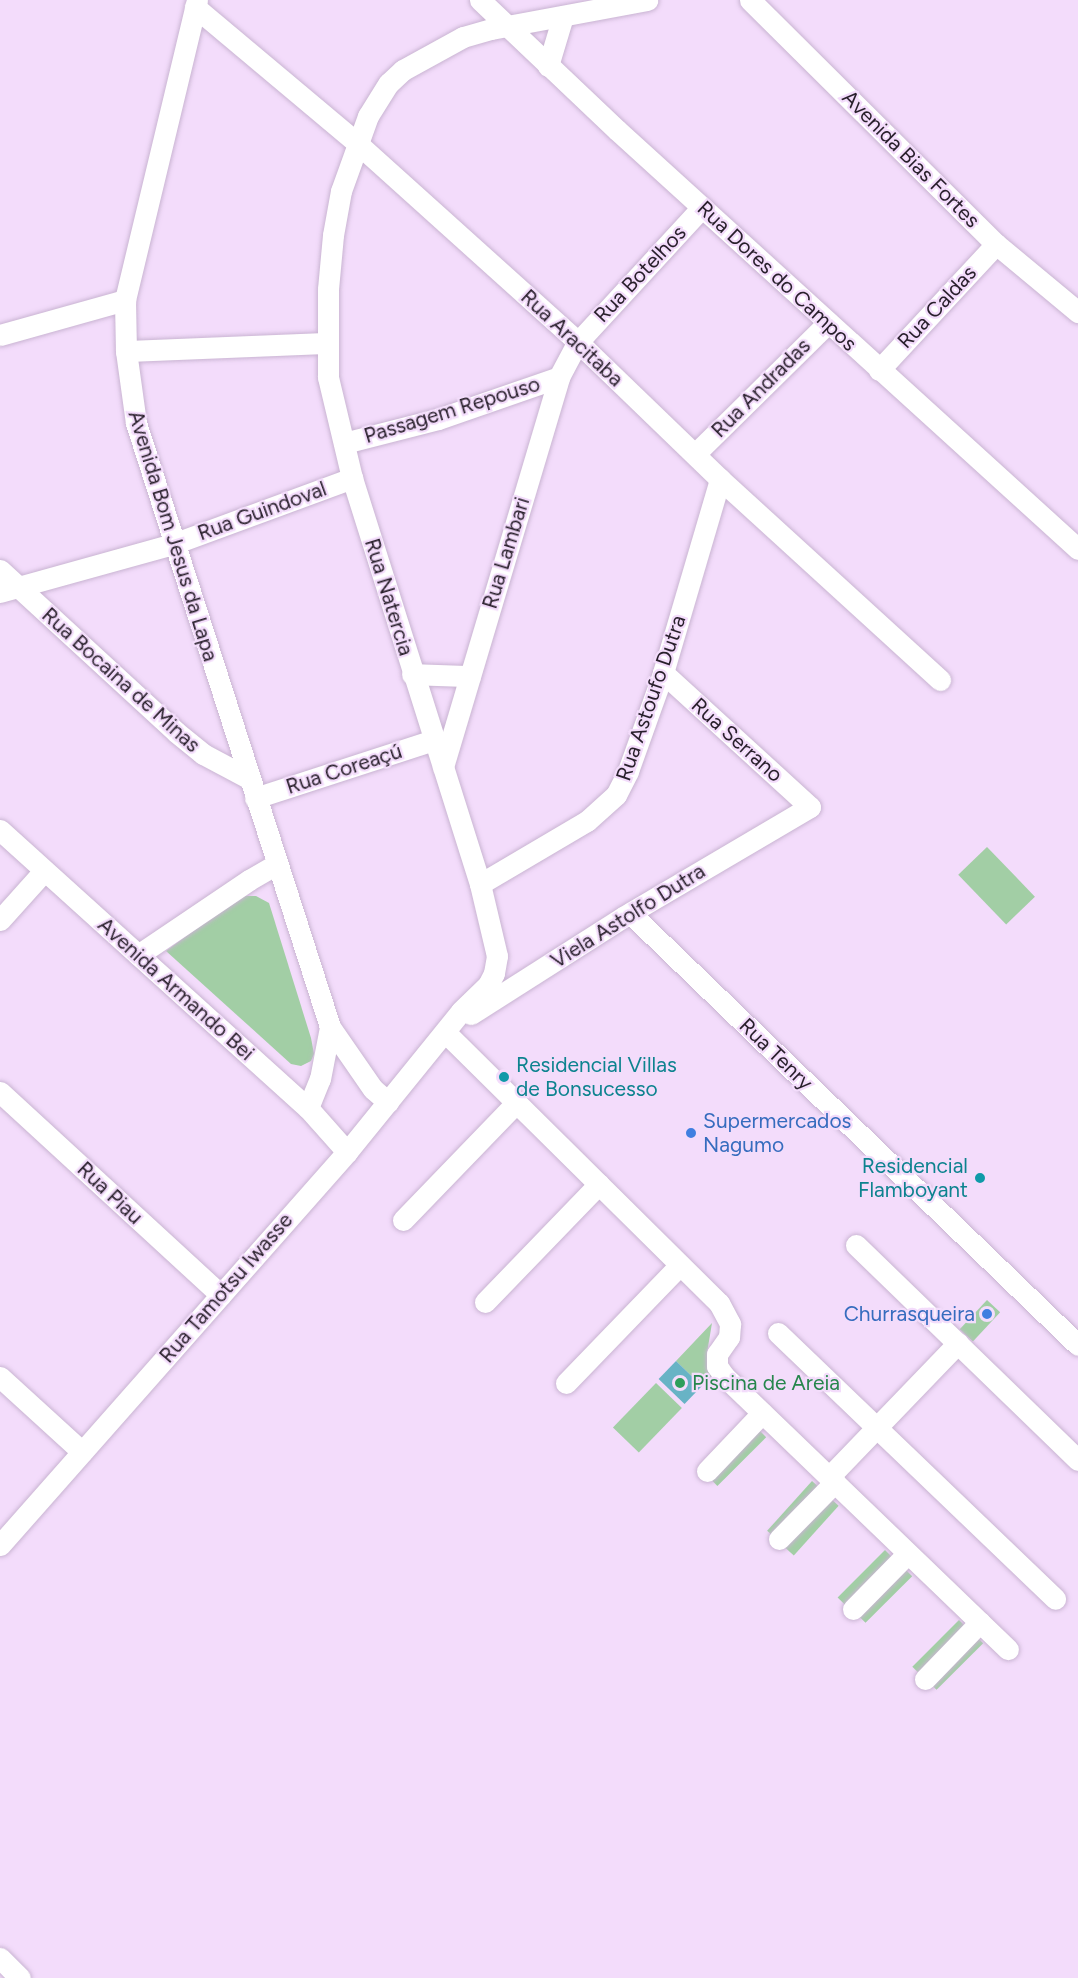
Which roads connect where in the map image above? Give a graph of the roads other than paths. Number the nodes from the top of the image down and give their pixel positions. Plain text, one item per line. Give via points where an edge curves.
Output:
1 (480, 0) edge
2 (647, 0) edge
3 (750, 0) edge
4 (196, 3) edge
5 (563, 16) junction
6 (508, 25) junction
7 (548, 66) junction
8 (357, 143) junction
9 (702, 207) junction
10 (996, 244) junction
11 (125, 300) junction
12 (1078, 312) edge
13 (828, 322) junction
14 (0, 335) edge
15 (327, 342) junction
16 (578, 342) junction
17 (126, 351) junction
18 (879, 370) junction
19 (559, 377) junction
20 (344, 443) junction
21 (695, 454) junction
22 (351, 478) junction
23 (720, 479) junction
24 (173, 544) junction
25 (1078, 549) edge
26 (0, 570) edge
27 (9, 589) edge
28 (663, 673) junction
29 (412, 674) junction
30 (470, 676) junction
31 (940, 680) dead end
32 (433, 740) junction
33 (443, 767) junction
34 (253, 788) junction
35 (810, 807) joint
36 (0, 830) edge
37 (277, 864) junction
38 (44, 871) junction
39 (480, 884) junction
40 (630, 913) junction
41 (0, 920) edge
42 (138, 955) junction
43 (330, 1027) junction
44 (447, 1031) junction
45 (0, 1092) edge
46 (388, 1102) junction
47 (517, 1102) junction
48 (308, 1108) junction
49 (346, 1152) junction
50 (599, 1184) junction
51 (403, 1220) dead end
52 (856, 1245) dead end
53 (680, 1265) junction
54 (221, 1295) junction
55 (485, 1302) dead end
56 (778, 1333) dead end
57 (958, 1343) junction
58 (1078, 1345) edge
59 (0, 1377) edge
60 (566, 1383) dead end
61 (762, 1413) junction
62 (876, 1427) junction
63 (82, 1452) junction
64 (1078, 1460) edge
65 (707, 1471) dead end
66 (832, 1479) junction
67 (779, 1539) dead end
68 (0, 1545) edge
69 (908, 1553) junction
70 (1055, 1599) dead end
71 (854, 1610) dead end
72 (980, 1622) junction
73 (1008, 1649) dead end
74 (926, 1679) dead end
75 (0, 1958) edge
76 (20, 1978) edge

1 - 6 street, Rua Dores do Campos
2 - 5 street, Rua Natercia
3 - 10 street, Avenida Bias Fortes
4 - 8 street, Rua Aracitaba
4 - 11 street, Avenida Bom Jesus da Lapa
5 - 6 street, Rua Natercia
5 - 7 street
6 - 7 street, Rua Dores do Campos
6 - 8 street, Rua Natercia via 463,37 404,70 380,95
7 - 9 street, Rua Dores do Campos
8 - 15 street, Rua Natercia via 341,191 333,235
8 - 16 street, Rua Aracitaba
9 - 13 street, Rua Dores do Campos
9 - 16 street, Rua Botelhos
10 - 12 street, Avenida Bias Fortes
10 - 18 street, Rua Caldas
11 - 14 street
11 - 17 street, Avenida Bom Jesus da Lapa
13 - 18 street, Rua Dores do Campos
13 - 21 street, Rua Andradas
15 - 17 street
15 - 20 street, Rua Natercia via 328,377
16 - 19 street, Rua Lambari
16 - 21 street, Rua Aracitaba
17 - 24 street, Avenida Bom Jesus da Lapa via 136,423
18 - 25 street, Rua Dores do Campos
19 - 20 street, Passagem Repouso via 438,419
19 - 30 street, Rua Lambari
20 - 22 street, Rua Natercia
21 - 23 street, Rua Aracitaba
22 - 24 street, Rua Guindoval
22 - 29 street, Rua Natercia
23 - 28 street, Rua Astoufo Dutra
23 - 31 street, Rua Aracitaba
24 - 27 street, Rua Guindoval
24 - 34 street, Avenida Bom Jesus da Lapa
26 - 27 street, Rua Bocaina de Minas
27 - 34 street, Rua Bocaina de Minas via 176,732
28 - 35 street, Rua Serrano
28 - 39 street, Rua Astoufo Dutra via 616,795 587,820
29 - 30 street
29 - 32 street, Rua Natercia
30 - 33 street, Rua Lambari
32 - 33 street, Rua Natercia
32 - 34 street, Rua Coreaçú
33 - 39 street, Rua Natercia
34 - 37 street, Avenida Bom Jesus da Lapa
35 - 40 street, Viela Astolfo Dutra
36 - 38 street, Avenida Armando Bei
37 - 42 street
37 - 43 street, Avenida Bom Jesus da Lapa
38 - 41 street
38 - 42 street, Avenida Armando Bei
39 - 44 street, Rua Natercia via 497,956 494,973
40 - 44 street, Viela Astolfo Dutra
40 - 58 street, Rua Tenry
42 - 48 street, Avenida Armando Bei
43 - 46 street, Avenida Bom Jesus da Lapa via 373,1089
43 - 48 street, Avenida Bom Jesus da Lapa via 320,1079
44 - 46 street, Rua Tamotsu Iwasse
44 - 47 street
45 - 54 street, Rua Piau
46 - 49 street, Rua Tamotsu Iwasse
47 - 50 street
47 - 51 street
48 - 49 street, Avenida Armando Bei
49 - 54 street, Rua Tamotsu Iwasse
50 - 53 street
50 - 55 street
52 - 57 street
53 - 60 street
53 - 61 street via 726,1312 729,1337 717,1354 717,1366
54 - 63 street, Rua Tamotsu Iwasse
56 - 62 street
57 - 62 street
57 - 64 street
59 - 63 street
61 - 65 street
61 - 66 street
62 - 66 street
62 - 70 street
63 - 68 street, Rua Tamotsu Iwasse
66 - 67 street
66 - 69 street
69 - 71 street
69 - 72 street
72 - 73 street
72 - 74 street
75 - 76 street

